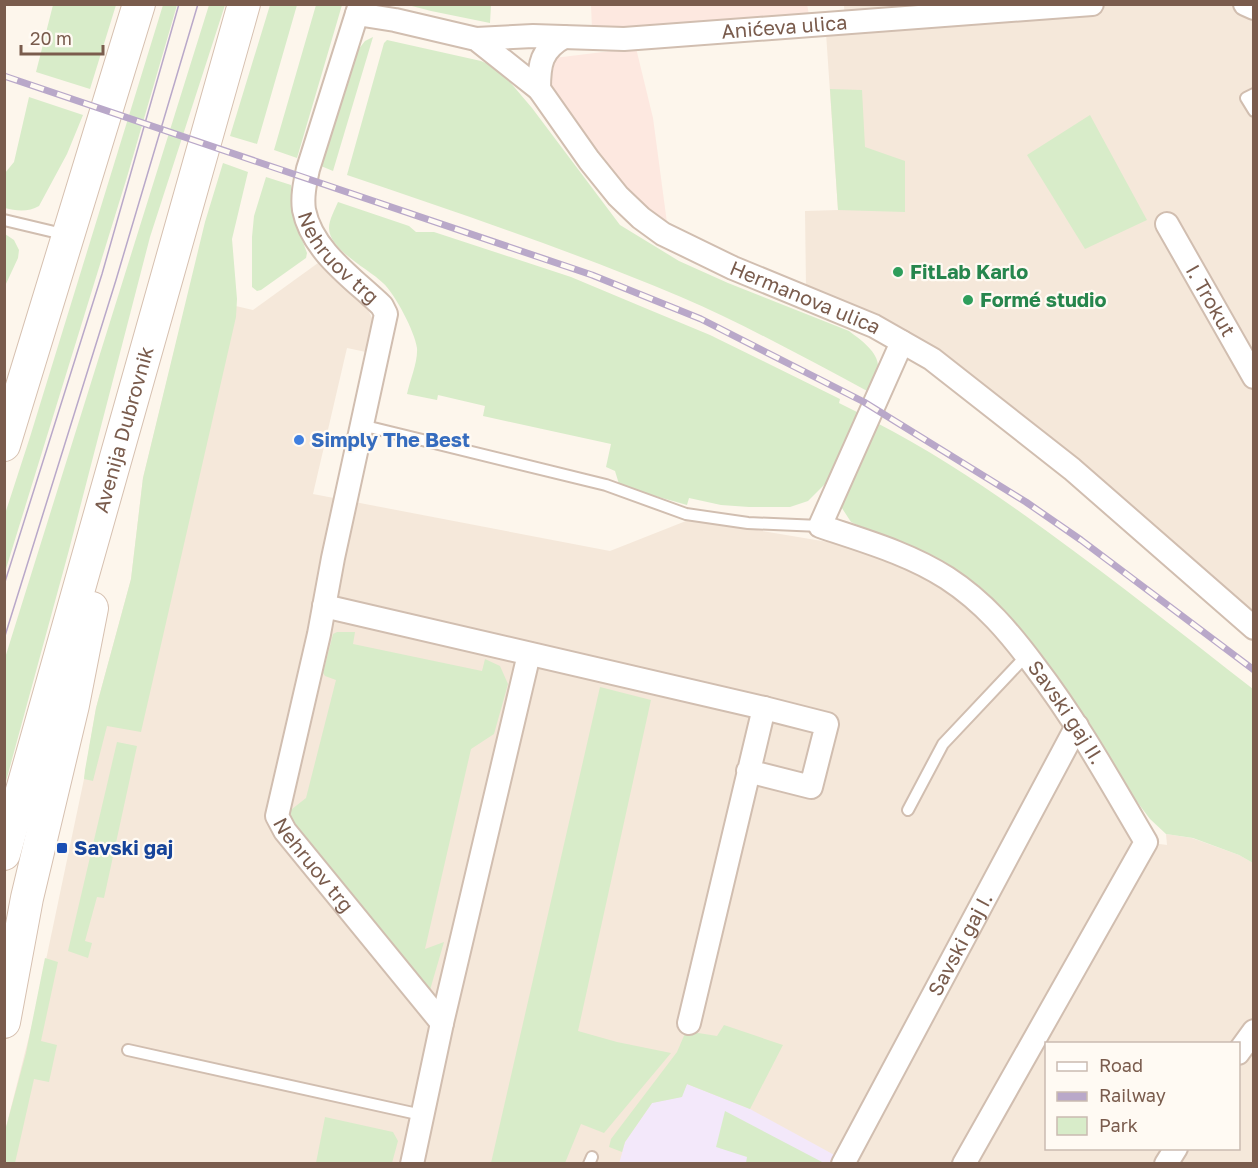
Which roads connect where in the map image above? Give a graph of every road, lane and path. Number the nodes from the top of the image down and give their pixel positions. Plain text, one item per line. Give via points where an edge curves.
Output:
1 (139, 4) edge
2 (244, 4) edge
3 (1092, 4) edge
4 (1245, 4) edge
5 (1254, 8) edge
6 (359, 9) edge
7 (564, 38) junction
8 (476, 39) junction
9 (539, 89) junction
10 (1254, 94) edge
11 (1254, 111) edge
12 (4, 220) edge
13 (1167, 224) dead end
14 (70, 236) junction
15 (902, 342) junction
16 (1254, 377) edge
17 (362, 425) junction
18 (4, 445) edge
19 (110, 480) junction
20 (820, 526) junction
21 (324, 606) junction
22 (1254, 628) edge
23 (529, 654) junction
24 (1027, 655) junction
25 (764, 708) junction
26 (1077, 726) junction
27 (748, 771) junction
28 (908, 810) dead end
29 (4, 854) edge
30 (4, 1022) edge
31 (442, 1023) junction
32 (689, 1023) dead end
33 (1254, 1030) edge
34 (128, 1050) dead end
35 (1240, 1051) edge
36 (422, 1115) junction
37 (1175, 1150) edge
38 (411, 1164) edge
39 (843, 1164) edge
40 (964, 1164) edge
41 (1166, 1164) edge

1 - 14 main road
2 - 19 main road, Avenija Dubrovnik
3 - 7 street, Anićeva ulica via 624,39
4 - 5 street
6 - 8 street, Hermanova ulica
6 - 17 street, Nehruov trg via 303,193 310,227 326,253 386,314
7 - 8 street, Anićeva ulica
7 - 9 street via 545,54 539,68
8 - 9 street, Hermanova ulica
9 - 15 street, Hermanova ulica via 618,196 663,234 733,268 874,326
10 - 11 lane via 1246,98
12 - 14 lane
13 - 16 street, I. Trokut
14 - 18 main road
15 - 20 street
15 - 22 street, Hermanova ulica via 932,359 1072,469
17 - 20 lane via 606,485 686,514 748,523
17 - 21 street, Nehruov trg
19 - 29 main road, Avenija Dubrovnik
19 - 30 main road via 85,652 34,864
20 - 24 street, Savski gaj II. via 892,550 948,579 992,612
21 - 23 street
21 - 31 street, Nehruov trg via 278,816 285,831
23 - 25 street
23 - 31 street
24 - 26 street, Savski gaj II.
24 - 28 lane via 943,744
25 - 27 street
25 - 27 street via 827,724 811,787
26 - 39 street, Savski gaj I.
26 - 40 street, Savski gaj II. via 1146,842
27 - 32 street
31 - 36 street
33 - 35 street
34 - 36 lane
36 - 38 street
37 - 41 street

